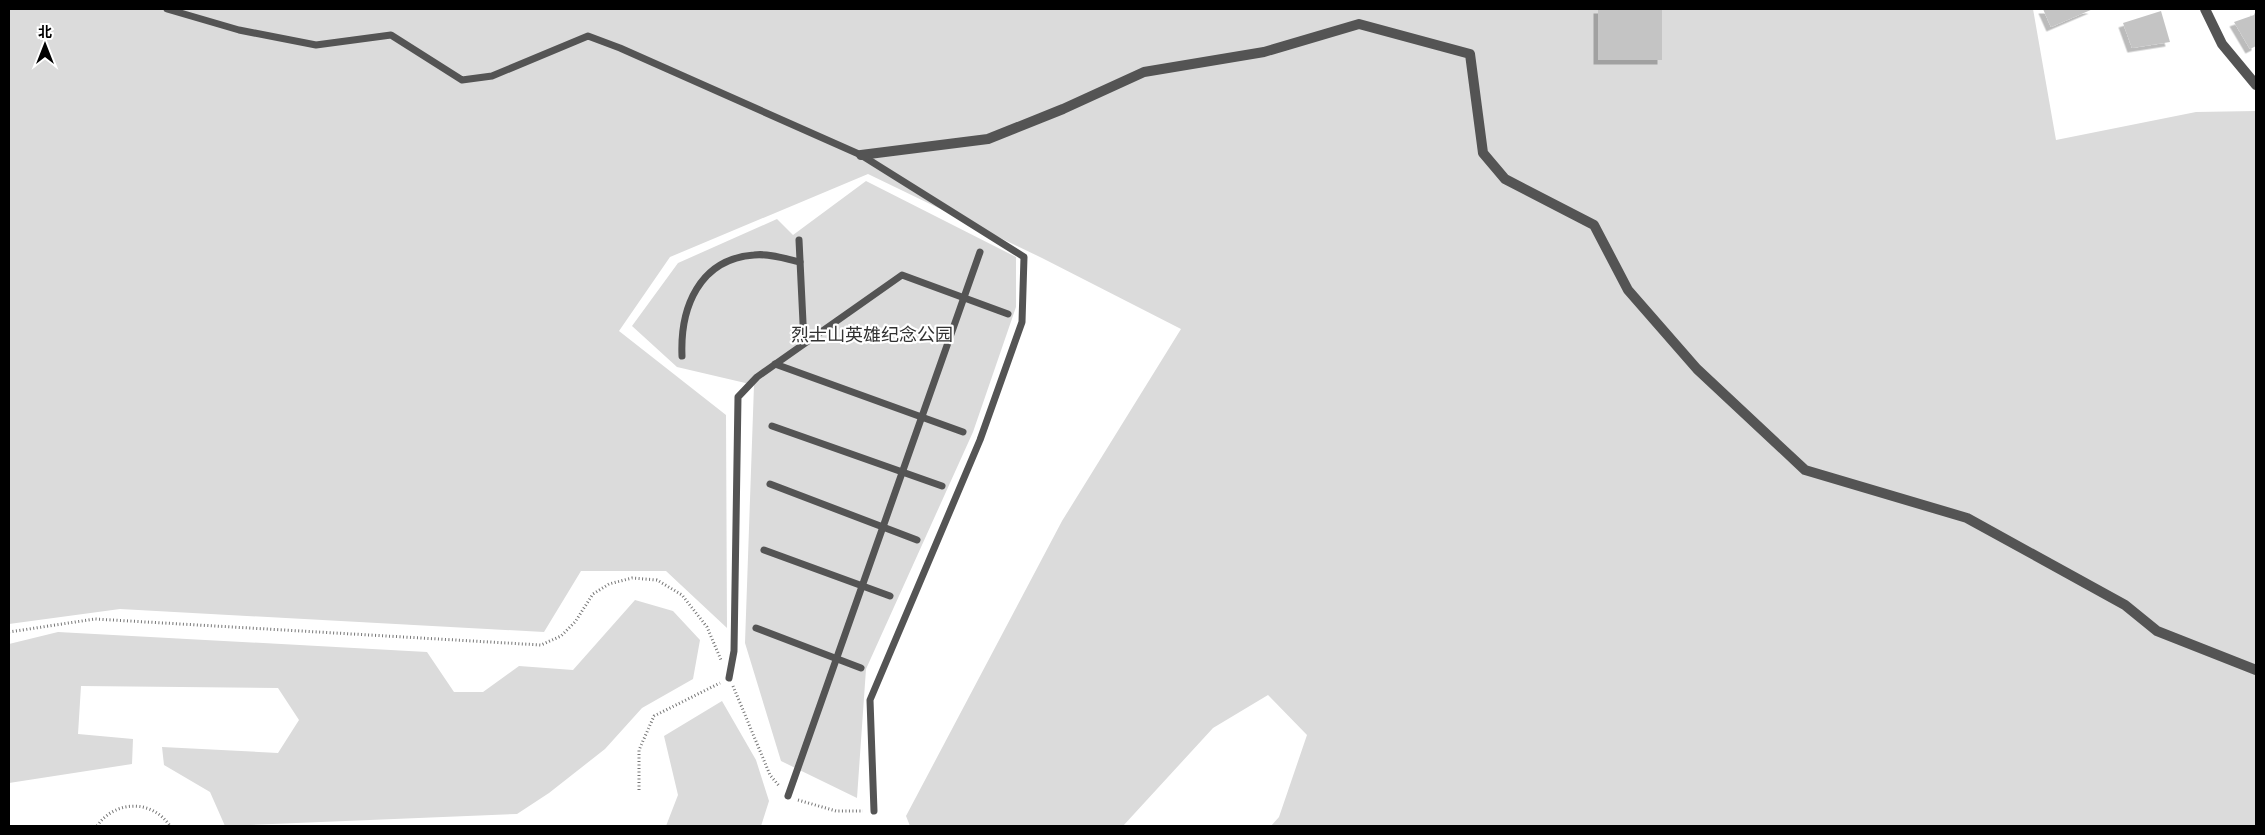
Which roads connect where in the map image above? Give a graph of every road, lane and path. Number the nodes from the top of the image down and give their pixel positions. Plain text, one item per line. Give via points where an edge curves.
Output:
1 (167, 9) edge
2 (2205, 9) edge
3 (2256, 85) edge
4 (861, 155) junction
5 (799, 240) dead end
6 (980, 252) dead end
7 (800, 262) junction
8 (964, 298) junction
9 (1008, 314) dead end
10 (804, 343) junction
11 (682, 356) dead end
12 (774, 364) junction
13 (921, 417) junction
14 (772, 426) dead end
15 (962, 432) dead end
16 (902, 472) junction
17 (770, 484) dead end
18 (942, 486) dead end
19 (882, 527) junction
20 (917, 540) dead end
21 (764, 550) dead end
22 (861, 586) junction
23 (890, 596) dead end
24 (756, 628) dead end
25 (9, 632) edge
26 (835, 658) junction
27 (861, 668) dead end
28 (2256, 670) edge
29 (729, 678) junction
30 (639, 790) dead end
31 (788, 796) junction
32 (874, 811) joint
33 (97, 826) edge
34 (170, 826) edge

1 - 4 lane via 239,30 316,45 391,35 462,80 492,76 588,36
2 - 3 street via 2222,44
4 - 28 street via 988,139 1144,72 1264,52 1359,24 1470,54 1483,153 1505,179 1594,225 1628,290 1697,369 1805,470 1967,518 2124,605 2157,631
4 - 32 lane via 1024,256 1022,322 980,440 870,700
5 - 7 lane
6 - 8 lane
7 - 10 lane
7 - 11 lane via 754,255 727,262 707,273 685,313 681,334
8 - 9 lane
8 - 10 lane via 902,275
8 - 13 lane
10 - 12 lane
12 - 13 lane
12 - 29 lane via 738,397 734,651
13 - 15 lane
13 - 16 lane
14 - 16 lane
16 - 18 lane
16 - 19 lane
17 - 19 lane
19 - 20 lane
19 - 22 lane
21 - 22 lane
22 - 23 lane
22 - 26 lane
24 - 26 lane
25 - 29 path via 95,619 541,645 561,636 575,622 593,594 609,584 632,578 657,580 682,595 707,627
26 - 27 lane
26 - 31 lane
29 - 30 path via 654,716 640,750
29 - 31 path via 770,775
31 - 32 path via 836,811
33 - 34 path via 113,810 127,806 154,810

